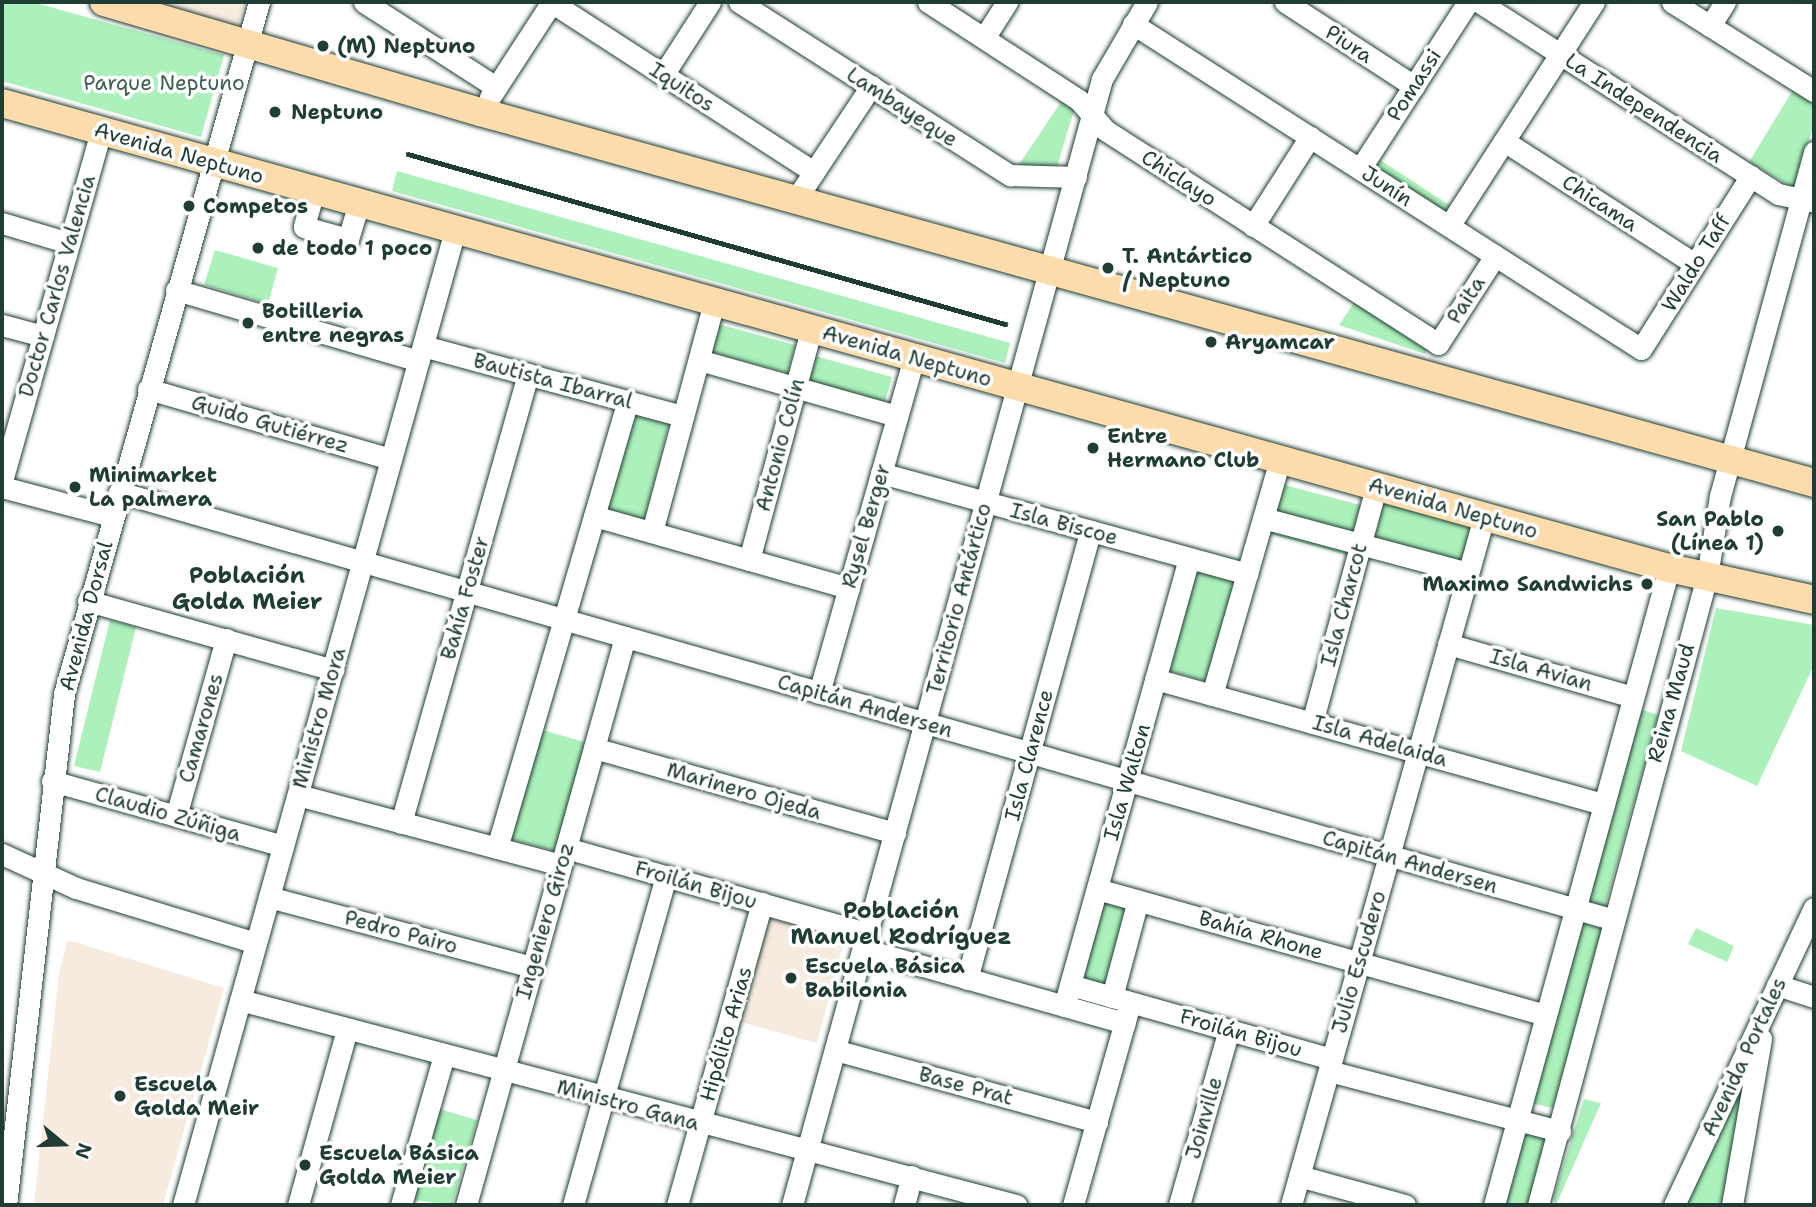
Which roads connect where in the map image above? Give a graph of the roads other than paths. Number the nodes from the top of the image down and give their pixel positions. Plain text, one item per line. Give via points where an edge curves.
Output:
1 (104, 2) edge
2 (259, 2) edge
3 (364, 2) edge
4 (551, 2) edge
5 (710, 2) edge
6 (928, 2) edge
7 (1007, 2) edge
8 (1147, 2) edge
9 (1285, 2) edge
10 (1468, 2) edge
11 (1479, 2) edge
12 (1594, 2) edge
13 (1672, 2) edge
14 (1725, 2) edge
15 (753, 6) edge
16 (1133, 23) junction
17 (1710, 26) junction
18 (984, 38) junction
19 (246, 44) junction
20 (1560, 54) junction
21 (663, 75) junction
22 (871, 86) junction
23 (1414, 86) junction
24 (496, 87) junction
25 (1814, 91) edge
26 (2, 103) edge
27 (480, 111) junction
28 (1092, 114) junction
29 (101, 131) junction
30 (1310, 137) junction
31 (1504, 141) junction
32 (1814, 152) edge
33 (213, 163) junction
34 (1360, 169) junction
35 (814, 172) junction
36 (1751, 176) junction
37 (1076, 177) junction
38 (314, 191) junction
39 (796, 199) junction
40 (1807, 201) edge
41 (359, 203) junction
42 (2, 223) edge
43 (1253, 226) junction
44 (1449, 226) junction
45 (455, 230) junction
46 (69, 243) junction
47 (1495, 256) junction
48 (1695, 264) junction
49 (1050, 270) junction
50 (176, 290) junction
51 (714, 303) junction
52 (2, 325) edge
53 (811, 330) junction
54 (43, 336) junction
55 (1438, 344) joint
56 (1641, 349) joint
57 (421, 353) junction
58 (914, 358) junction
59 (699, 360) junction
60 (528, 374) junction
61 (796, 387) junction
62 (1018, 387) junction
63 (148, 389) junction
64 (628, 401) junction
65 (683, 416) junction
66 (897, 416) junction
67 (9, 428) edge
68 (391, 459) junction
69 (1280, 460) junction
70 (1730, 460) junction
71 (881, 474) junction
72 (2, 481) edge
73 (1814, 483) edge
74 (2, 487) edge
75 (1376, 487) junction
76 (119, 492) junction
77 (986, 502) junction
78 (112, 516) junction
79 (594, 516) junction
80 (1484, 517) junction
81 (1263, 518) junction
82 (1090, 531) junction
83 (652, 533) junction
84 (1361, 544) junction
85 (1189, 558) junction
86 (750, 560) junction
87 (363, 562) junction
88 (1669, 568) junction
89 (1468, 573) junction
90 (1247, 574) junction
91 (1707, 576) junction
92 (849, 588) junction
93 (466, 592) junction
94 (1814, 600) edge
95 (88, 601) junction
96 (564, 620) junction
97 (625, 638) junction
98 (226, 639) junction
99 (1448, 644) junction
100 (333, 670) junction
101 (1155, 679) junction
102 (819, 693) junction
103 (1212, 695) junction
104 (1633, 697) junction
105 (1312, 723) junction
106 (925, 724) junction
107 (594, 748) junction
108 (1418, 752) junction
109 (1029, 754) junction
110 (52, 781) junction
111 (1127, 782) junction
112 (298, 795) junction
113 (1604, 804) junction
114 (176, 816) junction
115 (401, 823) junction
116 (895, 833) junction
117 (284, 846) junction
118 (497, 848) junction
119 (2, 854) edge
120 (564, 857) junction
121 (1388, 857) junction
122 (42, 870) junction
123 (666, 876) junction
124 (1097, 888) junction
125 (269, 897) junction
126 (1138, 900) junction
127 (762, 903) junction
128 (1814, 908) edge
129 (1575, 909) junction
130 (1611, 919) junction
131 (865, 941) junction
132 (256, 943) junction
133 (1359, 962) junction
134 (533, 967) junction
135 (967, 979) junction
136 (1070, 985) junction
137 (1777, 985) junction
138 (1814, 997) edge
139 (240, 1000) junction
140 (1121, 1000) junction
141 (1064, 1006) junction
142 (1766, 1009) junction
143 (1546, 1015) junction
144 (1125, 1023) junction
145 (347, 1029) junction
146 (1229, 1030) junction
147 (835, 1049) junction
148 (444, 1055) junction
149 (1330, 1065) junction
150 (503, 1071) junction
151 (603, 1098) junction
152 (1517, 1120) junction
153 (1097, 1122) junction
154 (700, 1124) junction
155 (1560, 1131) junction
156 (8, 1137) edge
157 (807, 1150) junction
158 (912, 1176) junction
159 (1299, 1176) junction
160 (6, 1205) edge
161 (183, 1205) edge
162 (298, 1205) edge
163 (401, 1205) edge
164 (466, 1205) edge
165 (573, 1205) edge
166 (677, 1205) edge
167 (792, 1205) edge
168 (904, 1205) edge
169 (1013, 1205) edge
170 (1073, 1205) edge
171 (1179, 1205) edge
172 (1291, 1205) edge
173 (1405, 1205) edge
174 (1494, 1205) edge
175 (1538, 1205) edge
176 (1674, 1205) edge
177 (1732, 1205) edge

1 - 19 main road
2 - 19 street, Avenida Dorsal
3 - 24 street
4 - 21 street, Iquitos
4 - 24 street
5 - 21 street
6 - 18 street, Chiclayo
7 - 18 street
8 - 16 street, Territorio Antártico
9 - 23 street, Piura
10 - 23 street, Pomassi
11 - 20 street, La Independencia
12 - 20 street
13 - 17 street
14 - 17 street
15 - 22 street, Lambayeque
16 - 28 street, Territorio Antártico via 1106,67
16 - 30 street, Junín
17 - 25 street
18 - 28 street, Chiclayo via 1079,100
19 - 27 main road
19 - 33 street, Avenida Dorsal
20 - 31 street
20 - 36 street, La Independencia
21 - 35 street, Iquitos
22 - 35 street
22 - 37 street, Lambayeque via 1010,175
23 - 34 street, Pomassi
24 - 27 street
26 - 29 main road, Avenida Neptuno
27 - 39 main road
28 - 37 street, Territorio Antártico
28 - 43 street, Chiclayo via 1105,130
29 - 33 main road, Avenida Neptuno
29 - 46 street, Doctor Carlos Valencia
30 - 34 street, Junín
30 - 43 street
31 - 44 street
31 - 48 street, Chicama
32 - 40 street
33 - 38 main road, Avenida Neptuno
33 - 50 street, Avenida Dorsal
34 - 44 street, Junín
35 - 39 street
36 - 40 street, La Independencia via 1785,198
36 - 48 street, Waldo Taff
37 - 49 street, Territorio Antártico
38 - 41 main road, Avenida Neptuno
38 - 41 street via 304,227 348,239
39 - 49 main road
40 - 70 street, Reina Maud
41 - 45 main road, Avenida Neptuno
42 - 46 street
43 - 55 street, Chiclayo
44 - 47 street, Junín
45 - 51 main road, Avenida Neptuno
45 - 57 street, Ministro Mora
46 - 54 street, Doctor Carlos Valencia
47 - 55 street, Paita
47 - 56 street, Junín
48 - 56 street, Waldo Taff
49 - 62 street, Territorio Antártico
49 - 70 main road
50 - 57 street, Bautista Ibarral
50 - 63 street, Avenida Dorsal
51 - 53 main road, Avenida Neptuno
51 - 59 street
52 - 54 street
53 - 58 main road, Avenida Neptuno
53 - 61 street, Antonio Colín
54 - 67 street, Doctor Carlos Valencia
57 - 60 street, Bautista Ibarral
57 - 68 street, Ministro Mora
58 - 62 main road, Avenida Neptuno
58 - 66 street, Rysel Berger
59 - 61 street
59 - 65 street
60 - 64 street, Bautista Ibarral
60 - 93 street, Bahía Foster
61 - 66 street
61 - 86 street, Antonio Colín
62 - 69 main road, Avenida Neptuno
62 - 77 street, Territorio Antártico
63 - 68 street, Guido Gutiérrez
63 - 76 street, Avenida Dorsal
64 - 65 street, Bautista Ibarral
64 - 79 street
65 - 83 street
66 - 71 street, Rysel Berger
67 - 72 street, Doctor Carlos Valencia
68 - 87 street, Ministro Mora
69 - 75 main road, Avenida Neptuno
69 - 81 street
70 - 73 main road
70 - 91 street, Reina Maud
71 - 77 street, Isla Biscoe
71 - 92 street, Rysel Berger
74 - 78 street
75 - 80 main road, Avenida Neptuno
75 - 84 street, Isla Charcot
76 - 78 street, Avenida Dorsal
76 - 87 street, Capitán Andersen
77 - 82 street, Isla Biscoe
77 - 106 street, Territorio Antártico
78 - 95 street, Avenida Dorsal
79 - 83 street
79 - 96 street
80 - 88 main road, Avenida Neptuno
80 - 89 street, Julio Escudero
81 - 84 street
81 - 90 street
82 - 85 street, Isla Biscoe
82 - 109 street, Isla Clarence
83 - 86 street
84 - 89 street
84 - 105 street, Isla Charcot
85 - 90 street, Isla Biscoe
85 - 101 street, Isla Walton
86 - 92 street
87 - 93 street, Capitán Andersen
87 - 100 street, Ministro Mora
88 - 91 main road, Avenida Neptuno
88 - 104 street, Reina Maud
89 - 99 street, Julio Escudero
90 - 103 street
91 - 94 main road, Avenida Neptuno
91 - 130 street, Reina Maud
92 - 102 street, Rysel Berger
93 - 96 street, Capitán Andersen
93 - 115 street, Bahía Foster
95 - 98 street
95 - 110 street, Avenida Dorsal via 64,694
96 - 97 street, Capitán Andersen
96 - 118 street
97 - 102 street, Capitán Andersen
97 - 107 street, Ingeniero Giroz
98 - 100 street
98 - 114 street, Camarones
99 - 104 street, Isla Avian
99 - 108 street, Julio Escudero
100 - 112 street, Ministro Mora
101 - 103 street, Isla Adelaida
101 - 111 street, Isla Walton
102 - 106 street, Capitán Andersen
103 - 105 street, Isla Adelaida
104 - 113 street, Reina Maud
105 - 108 street, Isla Adelaida
106 - 109 street, Capitán Andersen
106 - 116 street, Territorio Antártico
107 - 116 street, Marinero Ojeda
107 - 120 street, Ingeniero Giroz
108 - 113 street, Isla Adelaida
108 - 121 street, Julio Escudero
109 - 111 street, Capitán Andersen
109 - 135 street, Isla Clarence
110 - 114 street, Claudio Zúñiga
110 - 122 street, Avenida Dorsal
111 - 121 street, Capitán Andersen
111 - 124 street, Isla Walton
112 - 115 street, Froilán Bijou
112 - 117 street, Ministro Mora
113 - 129 street, Reina Maud
114 - 117 street, Claudio Zúñiga
115 - 118 street, Froilán Bijou
116 - 131 street, Territorio Antártico
117 - 125 street, Ministro Mora
118 - 120 street, Froilán Bijou
119 - 122 street
120 - 123 street, Froilán Bijou
120 - 134 street, Ingeniero Giroz
121 - 129 street, Capitán Andersen
121 - 133 street, Julio Escudero
122 - 132 street via 76,888
122 - 156 street, Avenida Dorsal
123 - 127 street, Froilán Bijou
123 - 151 street
124 - 126 street, Bahía Rhone
124 - 136 street, Isla Walton
125 - 132 street, Ministro Mora
125 - 134 street, Pedro Pairo
126 - 133 street, Bahía Rhone
126 - 140 street
127 - 131 street, Froilán Bijou
127 - 154 street, Hipólito Arias
128 - 137 street, Avenida Portales
129 - 130 street, Capitán Andersen
129 - 143 street, Reina Maud
130 - 155 street, Reina Maud
131 - 135 street, Froilán Bijou
131 - 147 street, Territorio Antártico
132 - 139 street, Ministro Mora
133 - 143 street, Bahía Rhone
133 - 149 street, Julio Escudero
134 - 150 street, Ingeniero Giroz
135 - 141 street, Froilán Bijou
136 - 140 street, Froilán Bijou
136 - 141 street, Isla Walton
137 - 138 street
137 - 142 street, Avenida Portales
139 - 145 street, Ministro Gana
139 - 161 street, Ministro Mora
140 - 144 street
140 - 146 street, Froilán Bijou
141 - 144 street, Froilán Bijou
142 - 176 street, Avenida Portales
142 - 177 street
143 - 152 street, Reina Maud
144 - 153 street
145 - 148 street, Ministro Gana
145 - 162 street
146 - 149 street, Froilán Bijou
146 - 171 street, Joinville
147 - 153 street, Base Prat
147 - 157 street, Territorio Antártico
148 - 150 street, Ministro Gana
148 - 163 street
149 - 152 street, Froilán Bijou
149 - 159 street, Julio Escudero
150 - 151 street, Ministro Gana
150 - 164 street, Ingeniero Giroz
151 - 154 street, Ministro Gana
151 - 165 street
152 - 155 street, Froilán Bijou
152 - 174 street, Reina Maud
153 - 170 street
154 - 157 street, Ministro Gana
154 - 166 street, Hipólito Arias
155 - 175 street, Reina Maud
156 - 160 street, Avenida Dorsal
157 - 158 street, Ministro Gana
157 - 167 street, Territorio Antártico
158 - 168 street
158 - 169 street, Ministro Gana
159 - 172 street, Julio Escudero
159 - 173 street

